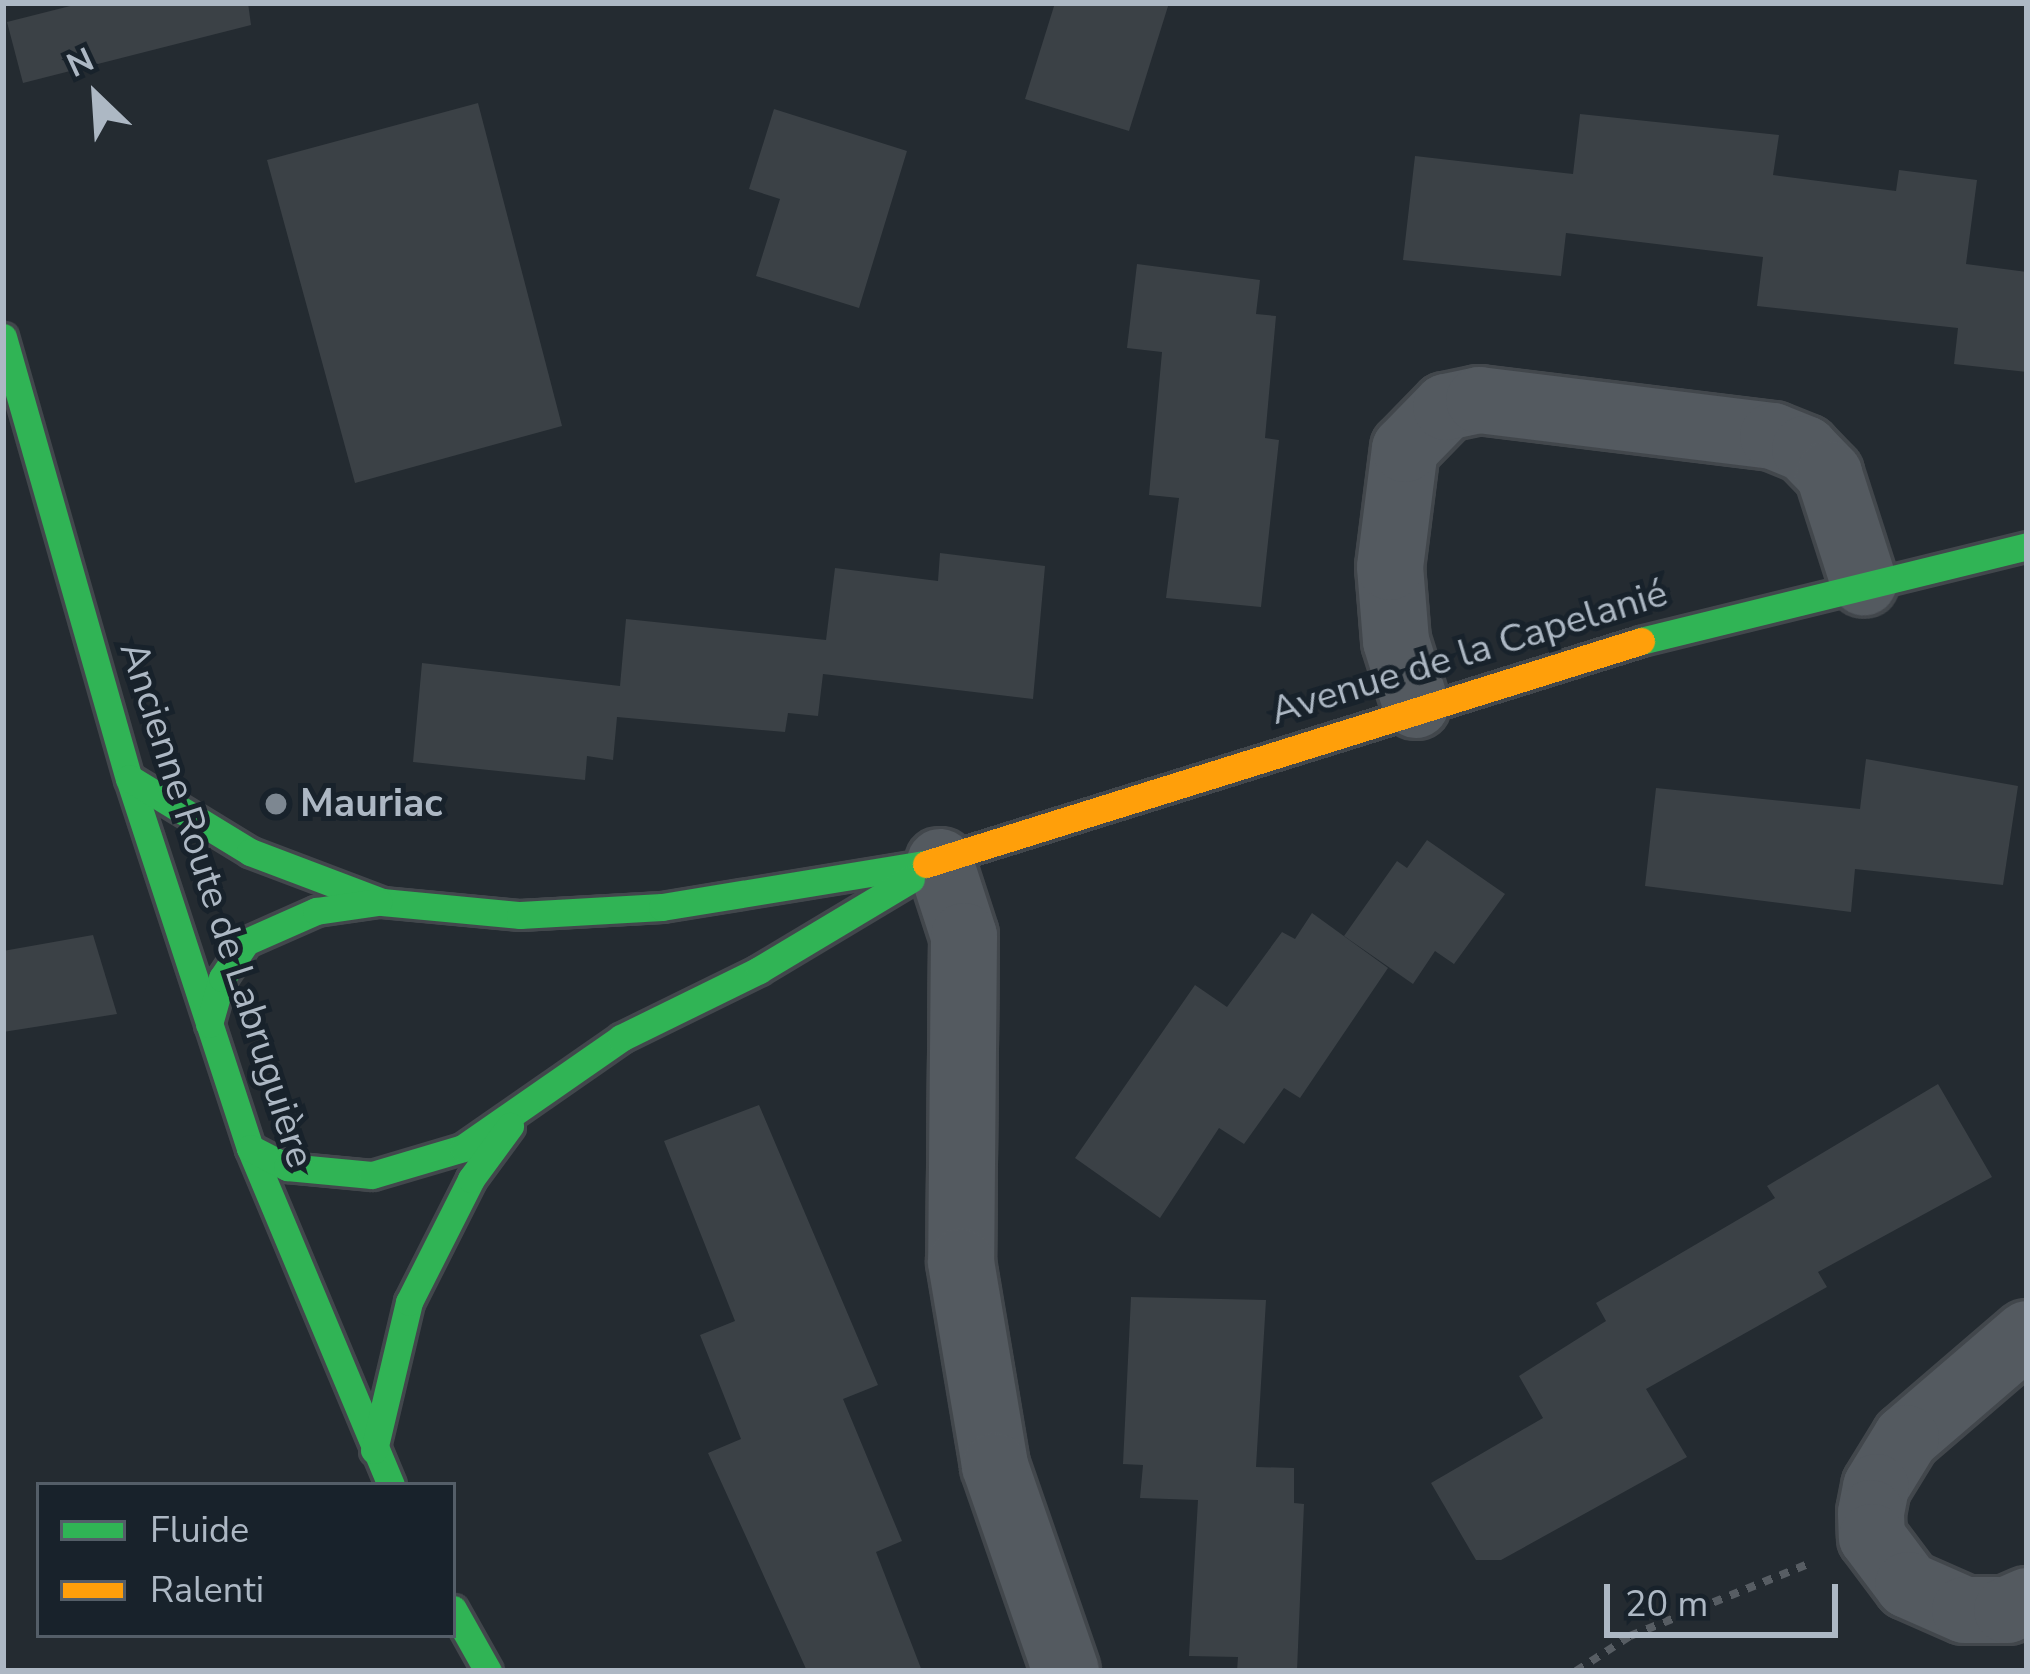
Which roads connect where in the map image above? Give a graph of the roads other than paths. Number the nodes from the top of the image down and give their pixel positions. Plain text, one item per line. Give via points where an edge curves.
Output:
1 (3, 338) edge
2 (2027, 546) edge
3 (1864, 583) junction
4 (1416, 705) junction
5 (129, 778) junction
6 (940, 862) junction
7 (382, 902) junction
8 (209, 1024) junction
9 (521, 1111) junction
10 (250, 1148) junction
11 (2027, 1334) edge
12 (374, 1450) junction
13 (390, 1482) edge
14 (2027, 1600) edge
15 (456, 1614) edge
16 (488, 1671) edge
17 (1066, 1671) edge

1 - 5 street, Ancienne Route de Labruguière
2 - 3 street, Avenue de la Capelanié
3 - 4 street, Avenue de la Capelanié
3 - 4 street via 1829,474 1805,449 1773,436 1479,400 1446,407 1405,449 1390,567 1396,641
4 - 6 street, Avenue de la Capelanié
5 - 7 street via 250,852
5 - 8 street, Ancienne Route de Labruguière
6 - 7 street via 587,914
6 - 9 street via 759,970 621,1038
6 - 17 street via 964,936 961,1262 995,1466
7 - 8 street via 316,911 246,942 222,978
8 - 10 street, Ancienne Route de Labruguière
9 - 10 street via 463,1148 371,1175 287,1167
9 - 12 street via 471,1179 409,1302
10 - 12 street, Ancienne Route de Labruguière
11 - 14 street via 1906,1438 1876,1486 1872,1537 1892,1568 1929,1597 1964,1610 2007,1610
12 - 13 street, Ancienne Route de Labruguière
15 - 16 street

